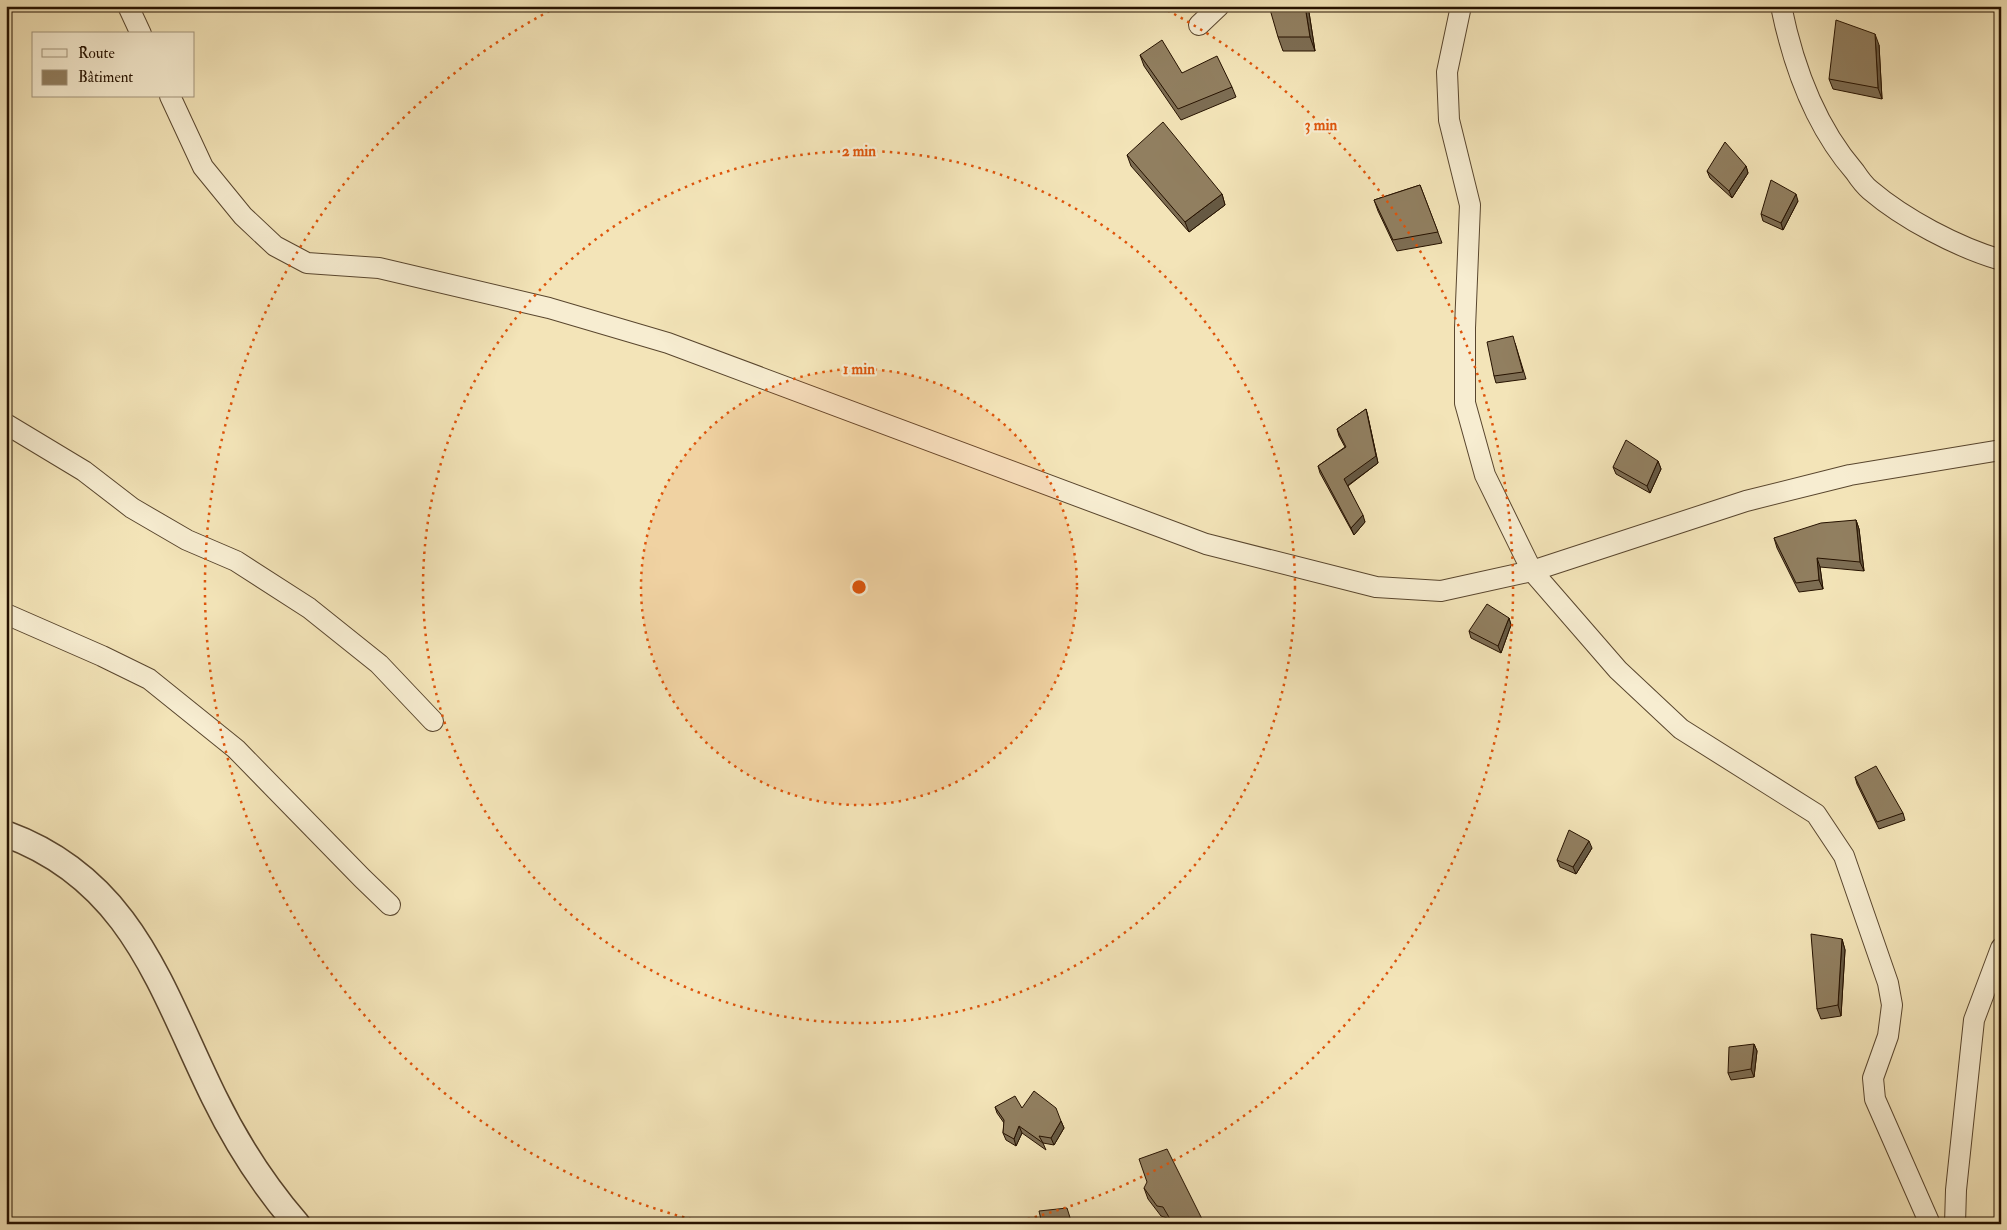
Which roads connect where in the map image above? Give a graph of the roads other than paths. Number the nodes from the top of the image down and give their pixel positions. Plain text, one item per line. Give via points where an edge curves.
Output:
1 (128, 6) edge
2 (1219, 6) edge
3 (1461, 6) edge
4 (1781, 6) edge
5 (1199, 25) dead end
6 (140, 32) edge
7 (171, 98) edge
8 (2001, 260) edge
9 (6, 424) edge
10 (2001, 450) edge
11 (1532, 571) junction
12 (6, 614) edge
13 (433, 720) dead end
14 (6, 834) edge
15 (390, 904) dead end
16 (2001, 948) edge
17 (297, 1224) edge
18 (1930, 1224) edge
19 (1955, 1224) edge

1 - 6 street
2 - 5 street
3 - 11 street via 1447,72 1449,120 1470,205 1465,403 1485,475
4 - 8 street via 1786,34 1814,111 1842,158 1869,189 1924,227
7 - 11 street via 203,167 243,216 275,246 306,263 378,268 549,308 668,343 1206,544 1376,587 1441,591
9 - 13 street via 84,471 132,508 187,540 236,561 309,608 379,664
10 - 11 street via 1850,475 1746,501
11 - 18 street via 1618,670 1681,729 1816,814 1844,856 1888,982 1892,1005 1888,1036 1873,1078 1875,1099
12 - 15 street via 149,679 236,749
14 - 17 street via 65,864 100,892 132,932 245,1153
16 - 19 street via 1974,1020

